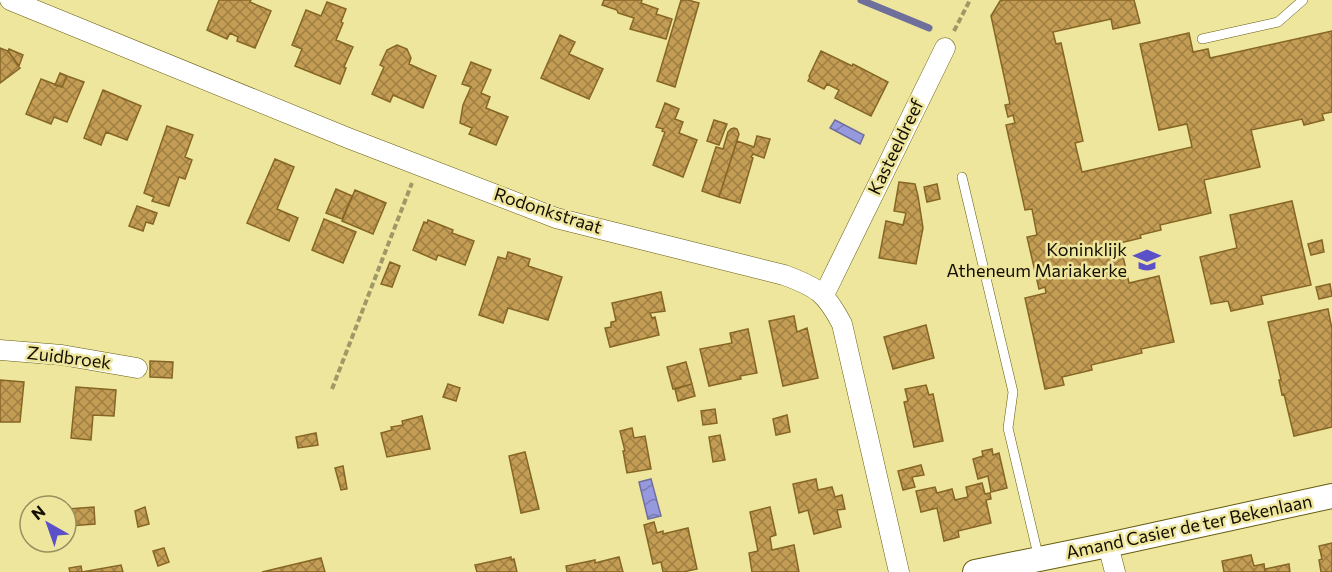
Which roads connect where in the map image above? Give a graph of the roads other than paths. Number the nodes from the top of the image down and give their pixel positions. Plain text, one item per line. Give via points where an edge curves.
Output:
1 (10, 0) edge
2 (1303, 0) edge
3 (1202, 39) dead end
4 (945, 48) road end
5 (962, 177) dead end
6 (824, 295) junction
7 (0, 350) edge
8 (137, 368) dead end
9 (1332, 496) edge
10 (1108, 545) junction
11 (1038, 559) junction
12 (899, 572) edge
13 (975, 572) edge
14 (1115, 572) edge

1 - 6 street, Rodonkstraat via 556,218 784,275
2 - 3 lane via 1278,22
4 - 6 street, Kasteeldreef
5 - 11 lane via 1013,392 1008,428
6 - 12 street, Rodonkstraat via 842,324
7 - 8 street, Zuidbroek via 62,355
9 - 10 street, Amand Casier de ter Bekenlaan
10 - 11 street, Amand Casier de ter Bekenlaan
10 - 14 street
11 - 13 street, Amand Casier de ter Bekenlaan

